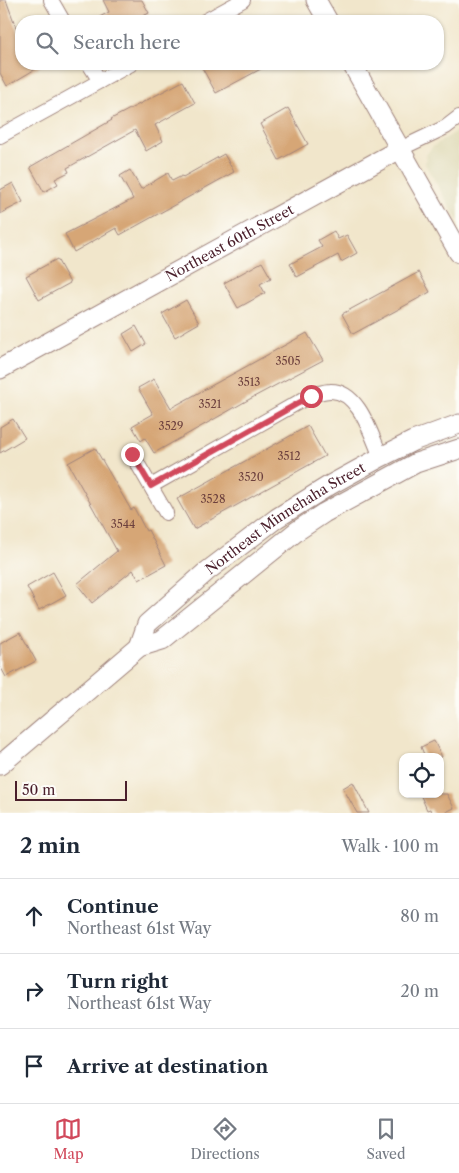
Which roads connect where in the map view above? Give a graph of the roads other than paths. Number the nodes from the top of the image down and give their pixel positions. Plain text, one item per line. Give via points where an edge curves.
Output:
1 (51, 0) edge
2 (243, 0) edge
3 (316, 0) edge
4 (60, 15) edge
5 (216, 15) edge
6 (325, 15) edge
7 (93, 70) edge
8 (120, 70) edge
9 (355, 70) edge
10 (100, 81) junction
11 (459, 117) edge
12 (0, 136) edge
13 (400, 149) junction
14 (459, 253) edge
15 (0, 369) edge
16 (459, 424) edge
17 (459, 449) edge
18 (132, 454) dead end
19 (381, 457) junction
20 (151, 486) junction
21 (166, 512) dead end
22 (139, 646) junction
23 (0, 765) edge

1 - 4 street
2 - 5 street
3 - 6 main road
7 - 10 street
8 - 10 street
9 - 13 main road
10 - 12 street
11 - 13 street, Northeast 60th Street via 446,127
13 - 14 main road
13 - 15 main road, Northeast 60th Street
16 - 19 main road, Northeast Minnehaha Street via 412,441
17 - 22 main road, Northeast Minnehaha Street via 416,463 324,513 297,530 162,640
18 - 20 street
19 - 20 street via 357,404 345,395 331,391 311,396
19 - 22 main road, Northeast Minnehaha Street via 277,518 206,572 146,624
20 - 21 street
22 - 23 main road, Northeast Minnehaha Street

